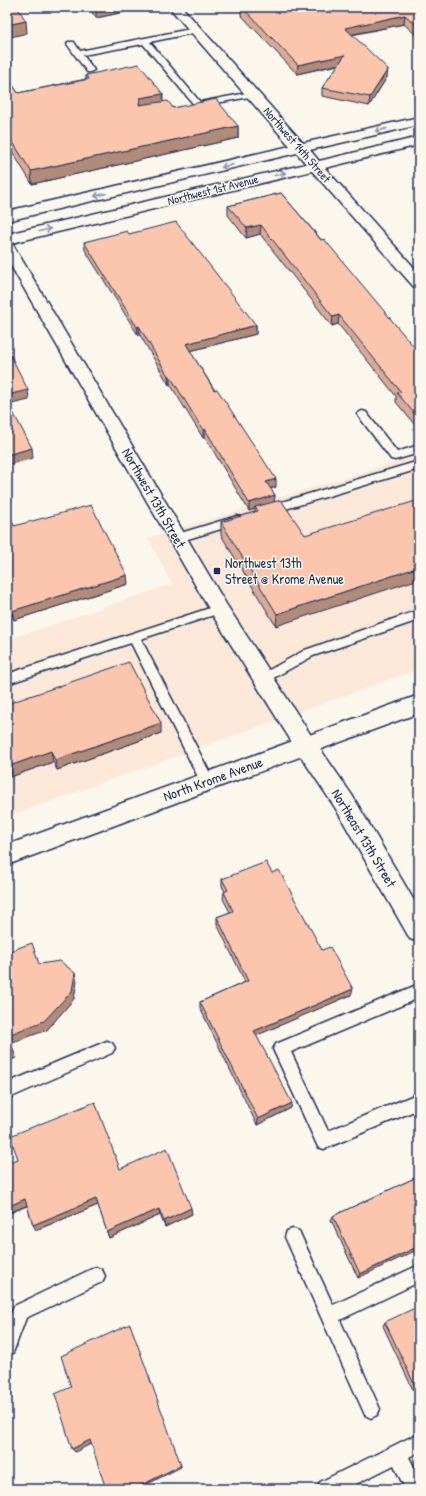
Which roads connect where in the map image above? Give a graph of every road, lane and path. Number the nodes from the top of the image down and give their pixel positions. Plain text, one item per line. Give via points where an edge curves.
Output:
1 (175, 7) edge
2 (195, 30) junction
3 (145, 41) junction
4 (71, 44) dead end
5 (78, 54) junction
6 (90, 70) dead end
7 (252, 94) junction
8 (419, 121) edge
9 (419, 141) edge
10 (301, 149) junction
11 (315, 165) junction
12 (7, 216) edge
13 (7, 239) edge
14 (7, 246) edge
15 (419, 284) edge
16 (362, 414) dead end
17 (419, 449) edge
18 (419, 465) edge
19 (261, 513) edge
20 (246, 517) edge
21 (178, 538) junction
22 (219, 608) junction
23 (419, 615) edge
24 (134, 637) junction
25 (264, 678) junction
26 (7, 679) edge
27 (419, 704) edge
28 (306, 746) junction
29 (207, 781) junction
30 (7, 855) edge
31 (419, 931) edge
32 (419, 991) edge
33 (107, 1048) dead end
34 (7, 1091) edge
35 (419, 1101) edge
36 (292, 1237) dead end
37 (419, 1273) edge
38 (96, 1276) dead end
39 (329, 1316) junction
40 (7, 1347) edge
41 (371, 1409) dead end
42 (419, 1442) edge
43 (398, 1453) junction
44 (327, 1489) edge
45 (415, 1489) edge

1 - 2 main road, Northwest 14th Street
2 - 3 lane
2 - 7 main road, Northwest 14th Street
3 - 5 lane
3 - 7 lane via 194,105
4 - 5 lane
5 - 6 lane
7 - 10 main road, Northwest 14th Street
8 -> 10 main road, Northwest 1st Avenue
9 - 11 main road, Northwest 1st Avenue
10 - 11 main road, Northwest 14th Street
10 -> 12 main road, Northwest 1st Avenue
13 -> 11 main road, Northwest 1st Avenue
11 - 15 main road, Northwest 14th Street
14 - 21 main road, Northwest 13th Street
16 - 17 lane via 395,456
18 - 19 lane
20 - 21 lane
21 - 22 main road, Northwest 13th Street
22 - 24 lane
22 - 25 main road, Northwest 13th Street
23 - 25 lane via 309,653
24 - 26 lane
24 - 29 lane
25 - 28 main road, Northwest 13th Street
27 - 28 main road, North Krome Avenue
28 - 29 main road, North Krome Avenue
28 - 31 main road, Northeast 13th Street via 344,802
29 - 30 main road, North Krome Avenue
32 - 35 lane via 281,1049 324,1141
33 - 34 lane
36 - 39 lane
37 - 39 lane
38 - 40 lane via 20,1312
39 - 41 lane
42 - 43 lane
43 - 44 lane
43 - 45 lane

